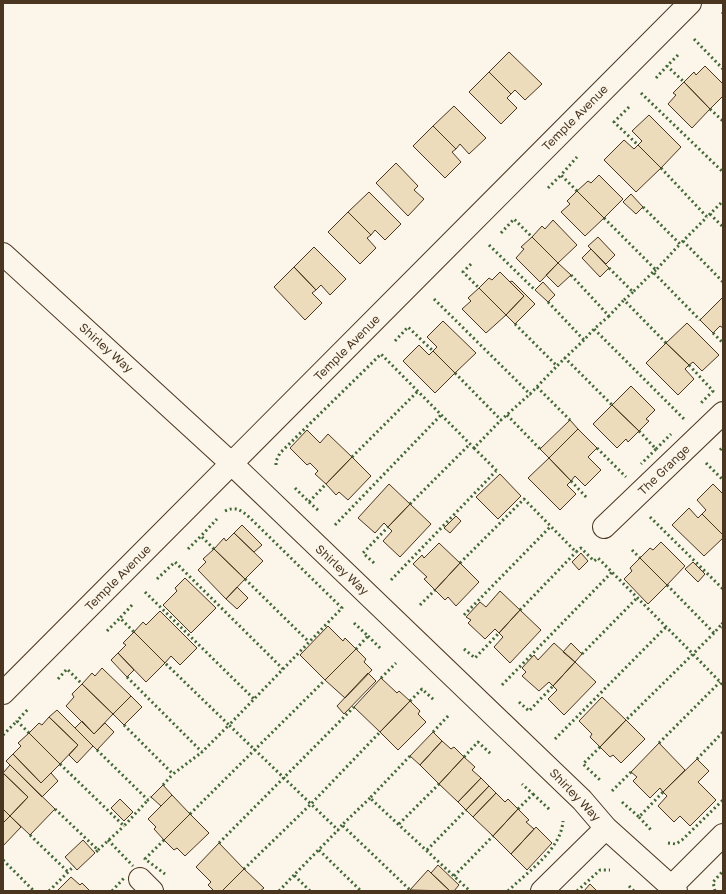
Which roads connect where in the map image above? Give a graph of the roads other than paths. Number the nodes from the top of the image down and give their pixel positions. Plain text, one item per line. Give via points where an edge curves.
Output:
1 (690, 3) edge
2 (3, 254) edge
3 (723, 412) edge
4 (232, 464) junction
5 (604, 527) dead end
6 (5, 685) edge
7 (606, 828) junction
8 (723, 835) edge
9 (674, 889) edge
10 (542, 891) edge

1 - 4 street, Temple Avenue
2 - 4 street, Shirley Way
3 - 5 street, The Grange
4 - 6 street, Temple Avenue
4 - 7 street, Shirley Way via 582,800
7 - 9 street, Shirley Way
7 - 10 street
8 - 9 street

